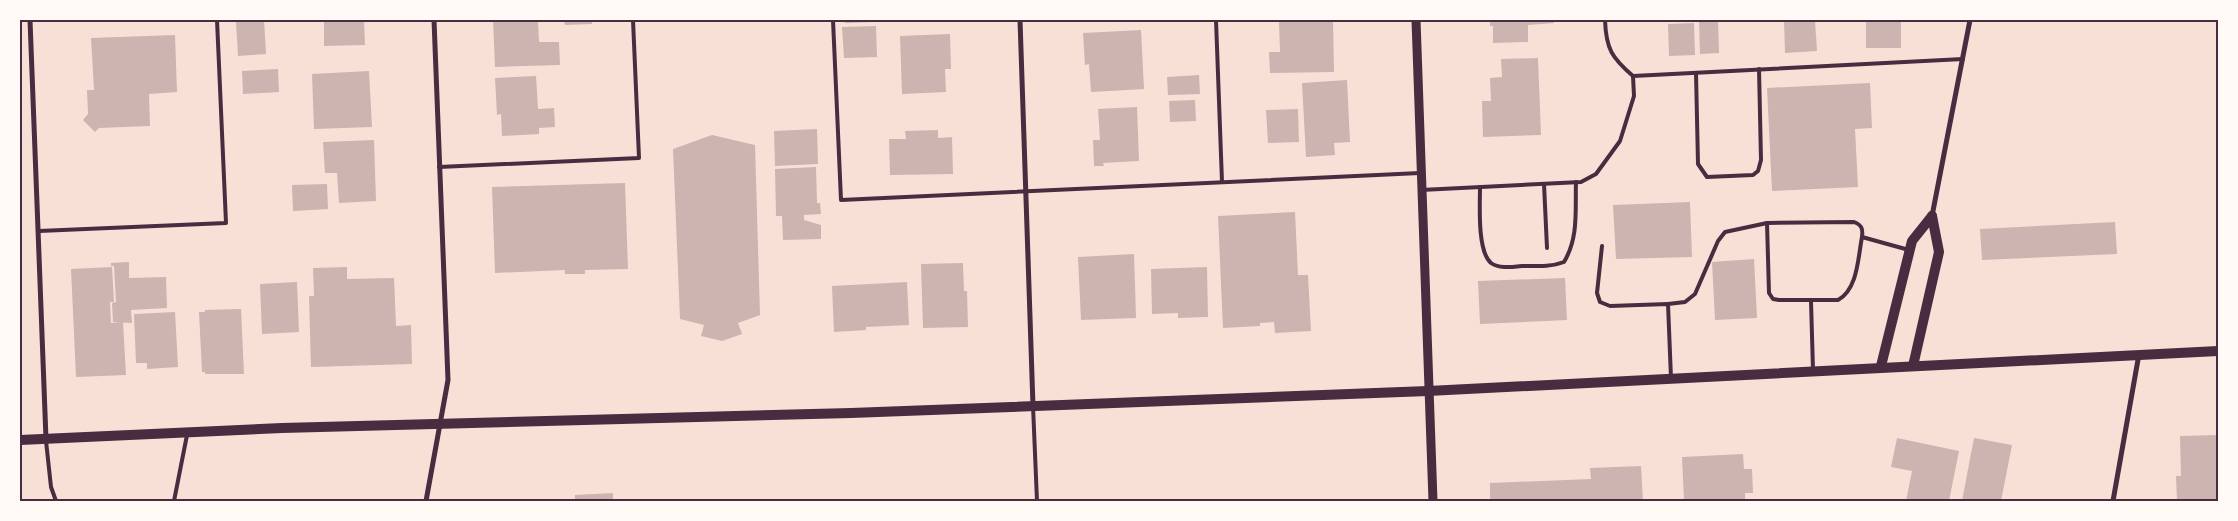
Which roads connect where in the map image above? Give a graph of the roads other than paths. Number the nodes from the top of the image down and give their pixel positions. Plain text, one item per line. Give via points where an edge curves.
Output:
1 (30, 20) edge
2 (217, 20) edge
3 (434, 20) edge
4 (633, 20) edge
5 (833, 20) edge
6 (1020, 20) edge
7 (1216, 20) edge
8 (1416, 20) edge
9 (1605, 20) edge
10 (1970, 20) edge
11 (1963, 59) junction
12 (1759, 69) junction
13 (1696, 73) junction
14 (1633, 76) junction
15 (439, 167) junction
16 (1421, 173) junction
17 (1222, 182) junction
18 (1576, 182) junction
19 (1544, 184) junction
20 (1480, 187) junction
21 (1422, 190) junction
22 (1026, 191) junction
23 (1932, 216) junction
24 (1767, 222) junction
25 (39, 231) junction
26 (1862, 237) junction
27 (1602, 246) dead end
28 (1546, 248) dead end
29 (1910, 250) junction
30 (1811, 301) junction
31 (1668, 304) junction
32 (2218, 351) edge
33 (2139, 354) junction
34 (1881, 366) junction
35 (1913, 366) junction
36 (1813, 370) junction
37 (1671, 378) junction
38 (1428, 390) junction
39 (1033, 406) junction
40 (440, 424) junction
41 (187, 432) junction
42 (46, 438) junction
43 (20, 440) edge
44 (56, 501) edge
45 (174, 501) edge
46 (426, 501) edge
47 (1037, 501) edge
48 (1433, 501) edge
49 (2113, 501) edge

1 - 25 street
2 - 25 lane via 226,223
3 - 15 street
4 - 15 lane via 639,158
5 - 22 lane via 841,200
6 - 22 street
7 - 17 lane
8 - 16 street
9 - 14 lane via 1605,37 1615,61
10 - 11 street
11 - 12 lane
11 - 23 street
12 - 13 lane
12 - 13 lane via 1761,160 1758,171 1753,175 1707,177 1701,170 1698,164
13 - 14 lane
14 - 18 lane via 1634,96 1620,141 1596,174
15 - 40 street via 448,380
16 - 17 lane
16 - 21 street
17 - 22 lane
18 - 19 lane
18 - 20 lane via 1575,235 1564,262 1555,266 1500,267 1491,263 1484,253 1482,240
19 - 20 lane
19 - 28 lane
20 - 21 lane
21 - 38 street
22 - 39 street
23 - 29 main road via 1912,241
23 - 35 main road via 1939,252
24 - 26 lane via 1854,222 1863,229
24 - 30 lane via 1769,293 1772,299
24 - 31 lane via 1725,232 1695,294 1685,302
25 - 42 street
26 - 29 lane
26 - 30 lane via 1852,285 1845,296 1838,300
27 - 31 lane via 1597,293 1600,302 1610,306
29 - 34 main road
30 - 36 lane
31 - 37 lane
32 - 33 main road
33 - 35 main road
33 - 49 street
34 - 35 main road
34 - 36 main road
36 - 37 main road
37 - 38 main road
38 - 39 main road
38 - 48 street
39 - 40 main road
39 - 47 lane
40 - 41 main road
40 - 46 street
41 - 42 main road
41 - 45 lane
42 - 43 main road
42 - 44 lane via 51,487

